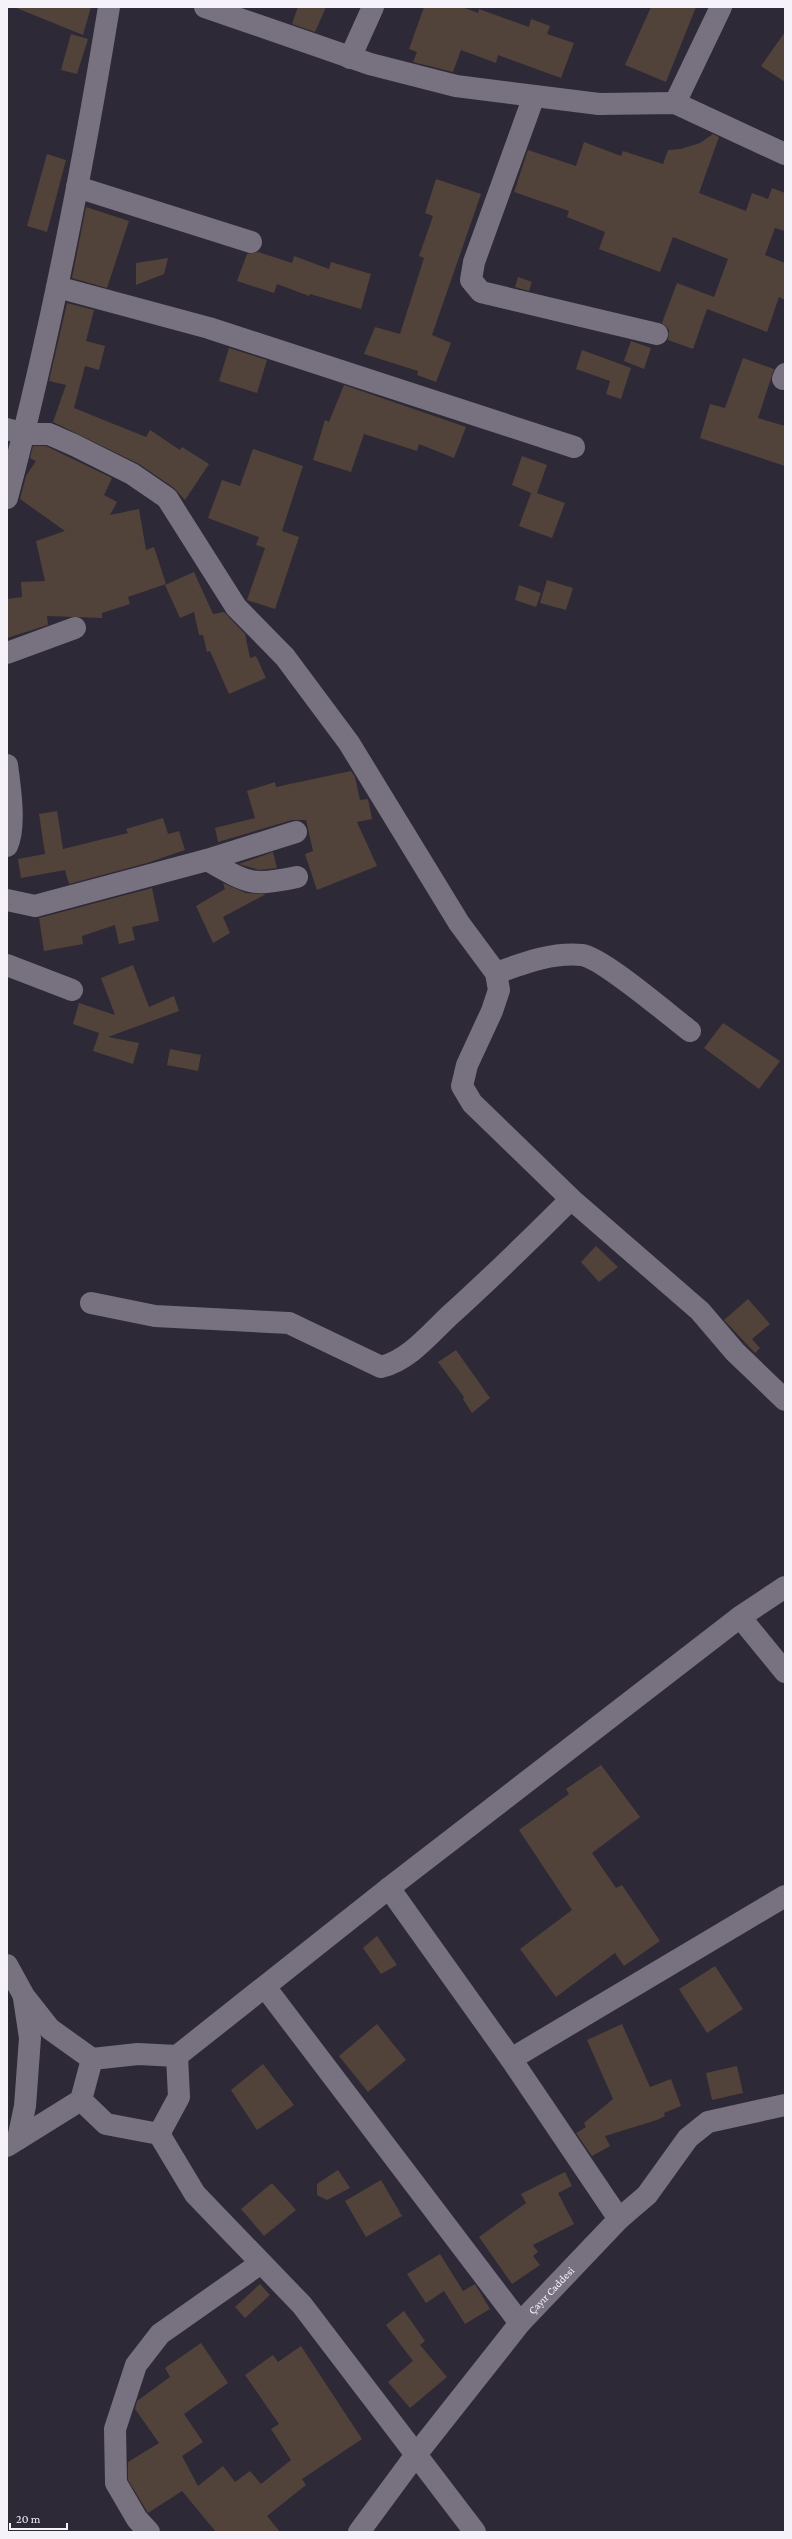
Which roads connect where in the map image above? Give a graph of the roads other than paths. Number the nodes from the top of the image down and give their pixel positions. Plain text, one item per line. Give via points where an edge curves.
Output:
1 (109, 7) edge
2 (206, 7) edge
3 (373, 7) edge
4 (721, 7) edge
5 (350, 58) junction
6 (534, 96) junction
7 (675, 103) junction
8 (785, 154) edge
9 (76, 187) junction
10 (251, 242) dead end
11 (57, 287) junction
12 (657, 334) dead end
13 (16, 431) edge
14 (574, 447) dead end
15 (7, 498) edge
16 (75, 628) dead end
17 (7, 653) edge
18 (7, 766) edge
19 (296, 832) dead end
20 (7, 846) edge
21 (207, 860) junction
22 (297, 877) dead end
23 (7, 900) edge
24 (7, 965) edge
25 (496, 973) junction
26 (72, 990) dead end
27 (690, 1031) dead end
28 (571, 1200) junction
29 (91, 1302) dead end
30 (785, 1400) edge
31 (785, 1587) edge
32 (740, 1617) junction
33 (785, 1672) edge
34 (390, 1888) junction
35 (785, 1896) edge
36 (7, 1965) edge
37 (265, 1987) junction
38 (24, 1996) junction
39 (177, 2056) junction
40 (511, 2058) junction
41 (92, 2059) junction
42 (81, 2100) junction
43 (785, 2104) edge
44 (159, 2134) junction
45 (12, 2143) edge
46 (619, 2219) junction
47 (261, 2263) junction
48 (520, 2323) junction
49 (415, 2456) junction
50 (137, 2528) edge
51 (358, 2532) edge
52 (475, 2532) edge

1 - 9 street
2 - 5 street
3 - 5 street
4 - 7 street
5 - 6 street via 456,86
6 - 7 street via 599,104
6 - 12 street via 474,262 471,280 481,292
7 - 8 street
9 - 10 street
9 - 11 street
11 - 13 street via 43,357
11 - 14 street via 209,328
13 - 15 street
13 - 25 street via 49,434 74,444 132,474 167,498 236,607 286,657 349,743 459,923
16 - 17 street
18 - 20 street via 11,838
19 - 21 street
21 - 22 street via 244,881 265,884
21 - 23 street via 35,906
24 - 26 street
25 - 27 street via 556,955 584,955 609,969
25 - 28 street via 499,990 467,1066 462,1086 472,1103
28 - 29 street via 503,1267 426,1337 394,1364 382,1367 289,1323 155,1316
28 - 30 street via 700,1311 735,1352
31 - 32 street
32 - 33 street
32 - 34 street
34 - 37 street
34 - 40 street
35 - 40 street
36 - 38 street
37 - 39 street
37 - 48 street
38 - 41 street via 50,2029
38 - 45 street via 30,2038 25,2106
39 - 41 street via 138,2054
39 - 44 street via 179,2097
40 - 46 street
41 - 42 street
42 - 44 street via 106,2124
42 - 45 street
43 - 46 street, Çayır Caddesi via 708,2122 688,2138 647,2195
44 - 47 street via 195,2194
46 - 48 street, Çayır Caddesi
47 - 49 street via 302,2305
47 - 50 street via 160,2334 136,2365 115,2429 116,2483
48 - 49 street, Çayır Caddesi
49 - 51 street, Çayır Caddesi
49 - 52 street

